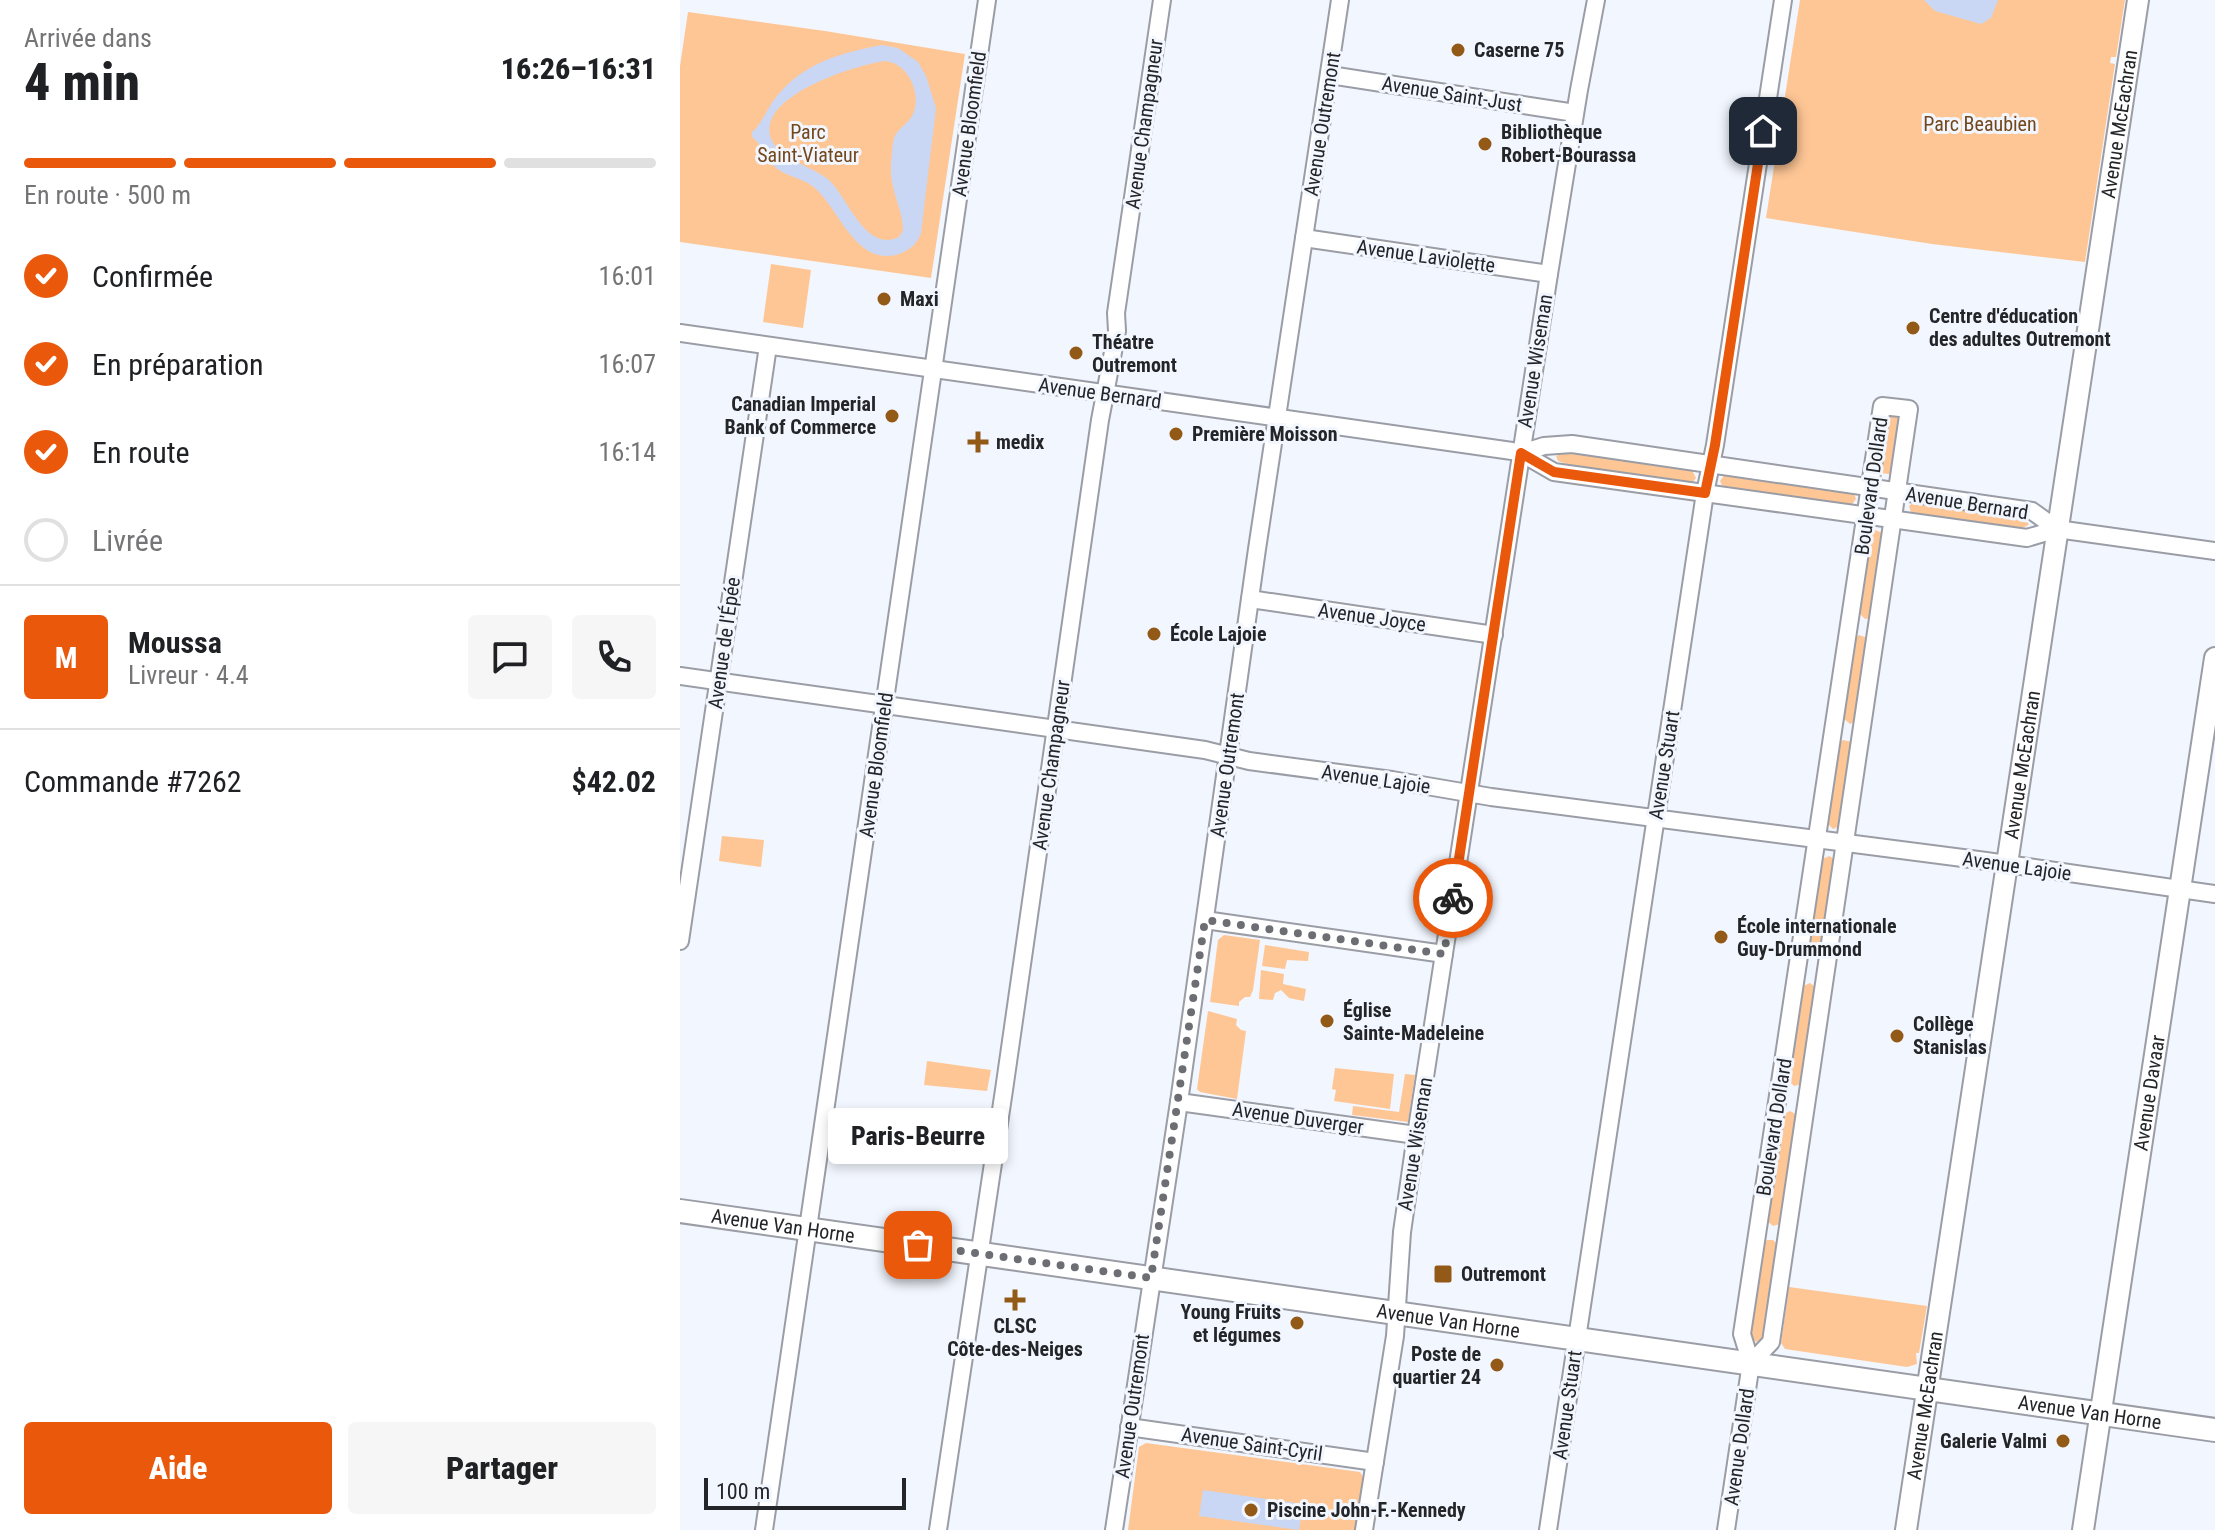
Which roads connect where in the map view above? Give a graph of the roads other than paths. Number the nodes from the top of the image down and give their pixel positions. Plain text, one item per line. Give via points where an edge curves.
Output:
1 (987, 0) edge
2 (1162, 0) edge
3 (1340, 0) edge
4 (1596, 0) edge
5 (1783, 0) edge
6 (2138, 0) edge
7 (1330, 75) junction
8 (1575, 113) junction
9 (1304, 238) junction
10 (1549, 274) junction
11 (680, 333) edge
12 (768, 346) junction
13 (934, 368) junction
14 (1105, 394) junction
15 (1277, 418) junction
16 (1521, 453) junction
17 (1710, 466) junction
18 (1870, 488) junction
19 (1898, 492) junction
20 (1705, 493) junction
21 (1866, 516) junction
22 (1894, 520) junction
23 (2057, 529) junction
24 (2215, 551) edge
25 (1250, 599) junction
26 (1494, 635) junction
27 (2215, 658) edge
28 (680, 676) edge
29 (718, 682) junction
30 (885, 705) junction
31 (1056, 730) junction
32 (1228, 756) junction
33 (1469, 793) junction
34 (1655, 819) junction
35 (1817, 840) junction
36 (1845, 843) junction
37 (2006, 864) junction
38 (2180, 889) junction
39 (2215, 894) edge
40 (1205, 920) junction
41 (680, 941) edge
42 (1444, 954) junction
43 (1179, 1102) junction
44 (1416, 1135) junction
45 (680, 1211) edge
46 (809, 1230) junction
47 (979, 1254) junction
48 (1151, 1278) junction
49 (1397, 1313) junction
50 (1576, 1338) junction
51 (1751, 1363) junction
52 (1927, 1388) junction
53 (2102, 1413) junction
54 (1129, 1427) junction
55 (2215, 1430) edge
56 (1375, 1462) junction
57 (764, 1530) edge
58 (938, 1530) edge
59 (1114, 1530) edge
60 (1364, 1530) edge
61 (1548, 1530) edge
62 (1726, 1530) edge
63 (1906, 1530) edge
64 (2083, 1530) edge

1 - 13 street, Avenue Bloomfield
2 - 14 street, Avenue Champagneur
3 - 7 street, Avenue Outremont
4 - 8 street, Avenue Wiseman
5 - 17 street, Avenue Stuart
6 - 23 street, Avenue McEachran
7 - 8 street, Avenue Saint-Just
7 - 9 street, Avenue Outremont
8 - 10 street, Avenue Wiseman
9 - 10 street, Avenue Laviolette
9 - 15 street, Avenue Outremont
10 - 16 street, Avenue Wiseman
11 - 12 street, Avenue Bernard
12 - 13 street, Avenue Bernard
12 - 29 street, Avenue de l'Épée
13 - 14 street, Avenue Bernard
13 - 30 street, Avenue Bloomfield
14 - 15 street, Avenue Bernard
14 - 31 street, Avenue Champagneur
15 - 16 street, Avenue Bernard
15 - 25 street, Avenue Outremont
16 - 17 street, Avenue Bernard via 1572,444
16 - 20 street, Avenue Bernard via 1554,472
16 - 26 street, Avenue Wiseman
17 - 18 street, Avenue Bernard
17 - 20 street, Avenue Stuart
18 - 19 street, Avenue Bernard
18 - 19 street, Boulevard Dollard via 1882,406 1909,409
18 - 21 street, Boulevard Dollard
19 - 22 street, Boulevard Dollard
19 - 23 street, Avenue Bernard via 2032,511
20 - 21 street, Avenue Bernard
20 - 34 street, Avenue Stuart
21 - 22 street, Avenue Bernard
21 - 35 street, Boulevard Dollard
22 - 23 street, Avenue Bernard via 2027,538
22 - 36 street, Boulevard Dollard
23 - 24 street
23 - 37 street, Avenue McEachran
25 - 26 street, Avenue Joyce
25 - 32 street, Avenue Outremont
26 - 33 street, Avenue Wiseman
27 - 38 street, Avenue Davaar
28 - 29 street, Avenue Lajoie
29 - 30 street, Avenue Lajoie
29 - 41 street, Avenue de l'Épée
30 - 31 street, Avenue Lajoie
30 - 46 street, Avenue Bloomfield
31 - 32 street, Avenue Lajoie
31 - 47 street, Avenue Champagneur
32 - 33 street, Avenue Lajoie
32 - 40 street, Avenue Outremont
33 - 34 street, Avenue Lajoie
33 - 42 street, Avenue Wiseman
34 - 35 street, Avenue Lajoie
34 - 50 street, Avenue Stuart
35 - 36 street, Avenue Lajoie
35 - 51 street, Boulevard Dollard via 1742,1334
36 - 37 street, Avenue Lajoie
36 - 51 street, Boulevard Dollard via 1771,1342
37 - 38 street, Avenue Lajoie
37 - 52 street, Avenue McEachran
38 - 39 street, Avenue Lajoie
38 - 53 street, Avenue Davaar
40 - 42 street
40 - 43 street, Avenue Outremont
42 - 44 street, Avenue Wiseman
43 - 44 street, Avenue Duverger
43 - 48 street, Avenue Outremont
44 - 49 street, Avenue Wiseman
45 - 46 main road, Avenue Van Horne
46 - 47 main road, Avenue Van Horne
46 - 57 street, Avenue Bloomfield
47 - 48 main road, Avenue Van Horne
47 - 58 street, Avenue Champagneur
48 - 49 main road, Avenue Van Horne
48 - 54 street, Avenue Outremont
49 - 50 main road, Avenue Van Horne
49 - 56 street, Avenue Wiseman
50 - 51 main road, Avenue Van Horne
50 - 61 street, Avenue Stuart
51 - 52 main road, Avenue Van Horne
51 - 62 street, Avenue Dollard
52 - 53 main road, Avenue Van Horne
52 - 63 street, Avenue McEachran
53 - 55 main road, Avenue Van Horne
53 - 64 street, Avenue Davaar
54 - 56 street, Avenue Saint-Cyril
54 - 59 street, Avenue Outremont
56 - 60 street, Avenue Wiseman

